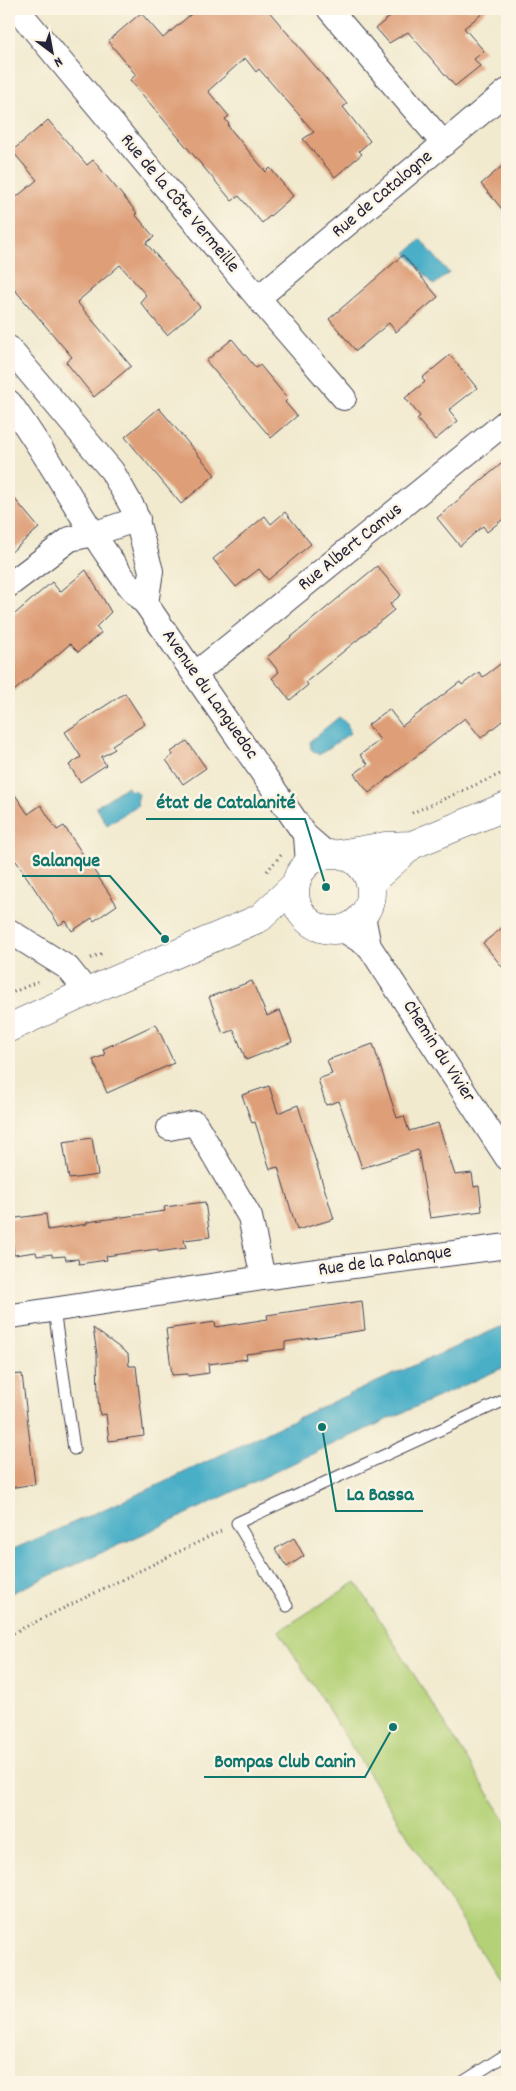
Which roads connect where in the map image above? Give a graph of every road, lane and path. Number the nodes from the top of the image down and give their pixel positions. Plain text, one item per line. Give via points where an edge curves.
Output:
1 (17, 9) edge
2 (329, 9) edge
3 (507, 91) edge
4 (444, 144) junction
5 (258, 298) junction
6 (9, 348) edge
7 (344, 398) dead end
8 (9, 402) edge
9 (507, 421) edge
10 (138, 519) junction
11 (93, 534) junction
12 (9, 585) edge
13 (146, 604) junction
14 (195, 674) junction
15 (507, 806) edge
16 (412, 845) junction
17 (318, 864) junction
18 (370, 883) junction
19 (260, 918) junction
20 (306, 918) junction
21 (352, 922) junction
22 (9, 931) edge
23 (86, 992) junction
24 (9, 1028) edge
25 (169, 1128) dead end
26 (507, 1158) edge
27 (507, 1246) edge
28 (263, 1278) junction
29 (54, 1310) junction
30 (9, 1314) edge
31 (507, 1399) edge
32 (74, 1449) dead end
33 (237, 1523) junction
34 (287, 1606) dead end
35 (9, 1635) edge
36 (507, 2054) edge
37 (463, 2082) edge

1 - 5 street, Rue de la Côte Vermeille
2 - 4 street
3 - 4 street, Rue de Catalogne
4 - 5 street, Rue de Catalogne
5 - 7 street, Rue de la Côte Vermeille
6 - 10 street via 112,471
8 - 11 street, Avenue du Languedoc
9 - 14 street, Rue Albert Camus
10 - 11 street
10 - 13 street via 151,572
11 - 12 street via 70,539
11 - 13 street, Avenue du Languedoc via 132,591
13 - 14 street, Avenue du Languedoc
14 - 17 street, Avenue du Languedoc via 306,836
15 - 16 street
16 - 17 street via 385,846
16 - 18 street
17 - 18 street via 350,858 359,864
17 - 19 street
17 - 20 street via 296,897 298,908
18 - 21 street via 369,906
19 - 20 street
19 - 23 street
20 - 21 street via 329,930
21 - 26 street, Chemin du Vivier
22 - 23 street via 68,968
23 - 24 street
25 - 28 street via 195,1123 250,1217
27 - 28 street, Rue de la Palanque
28 - 29 street, Rue de la Palanque
29 - 30 street, Rue de la Palanque
29 - 32 lane
31 - 33 lane
33 - 34 lane
33 - 35 path
36 - 37 lane

